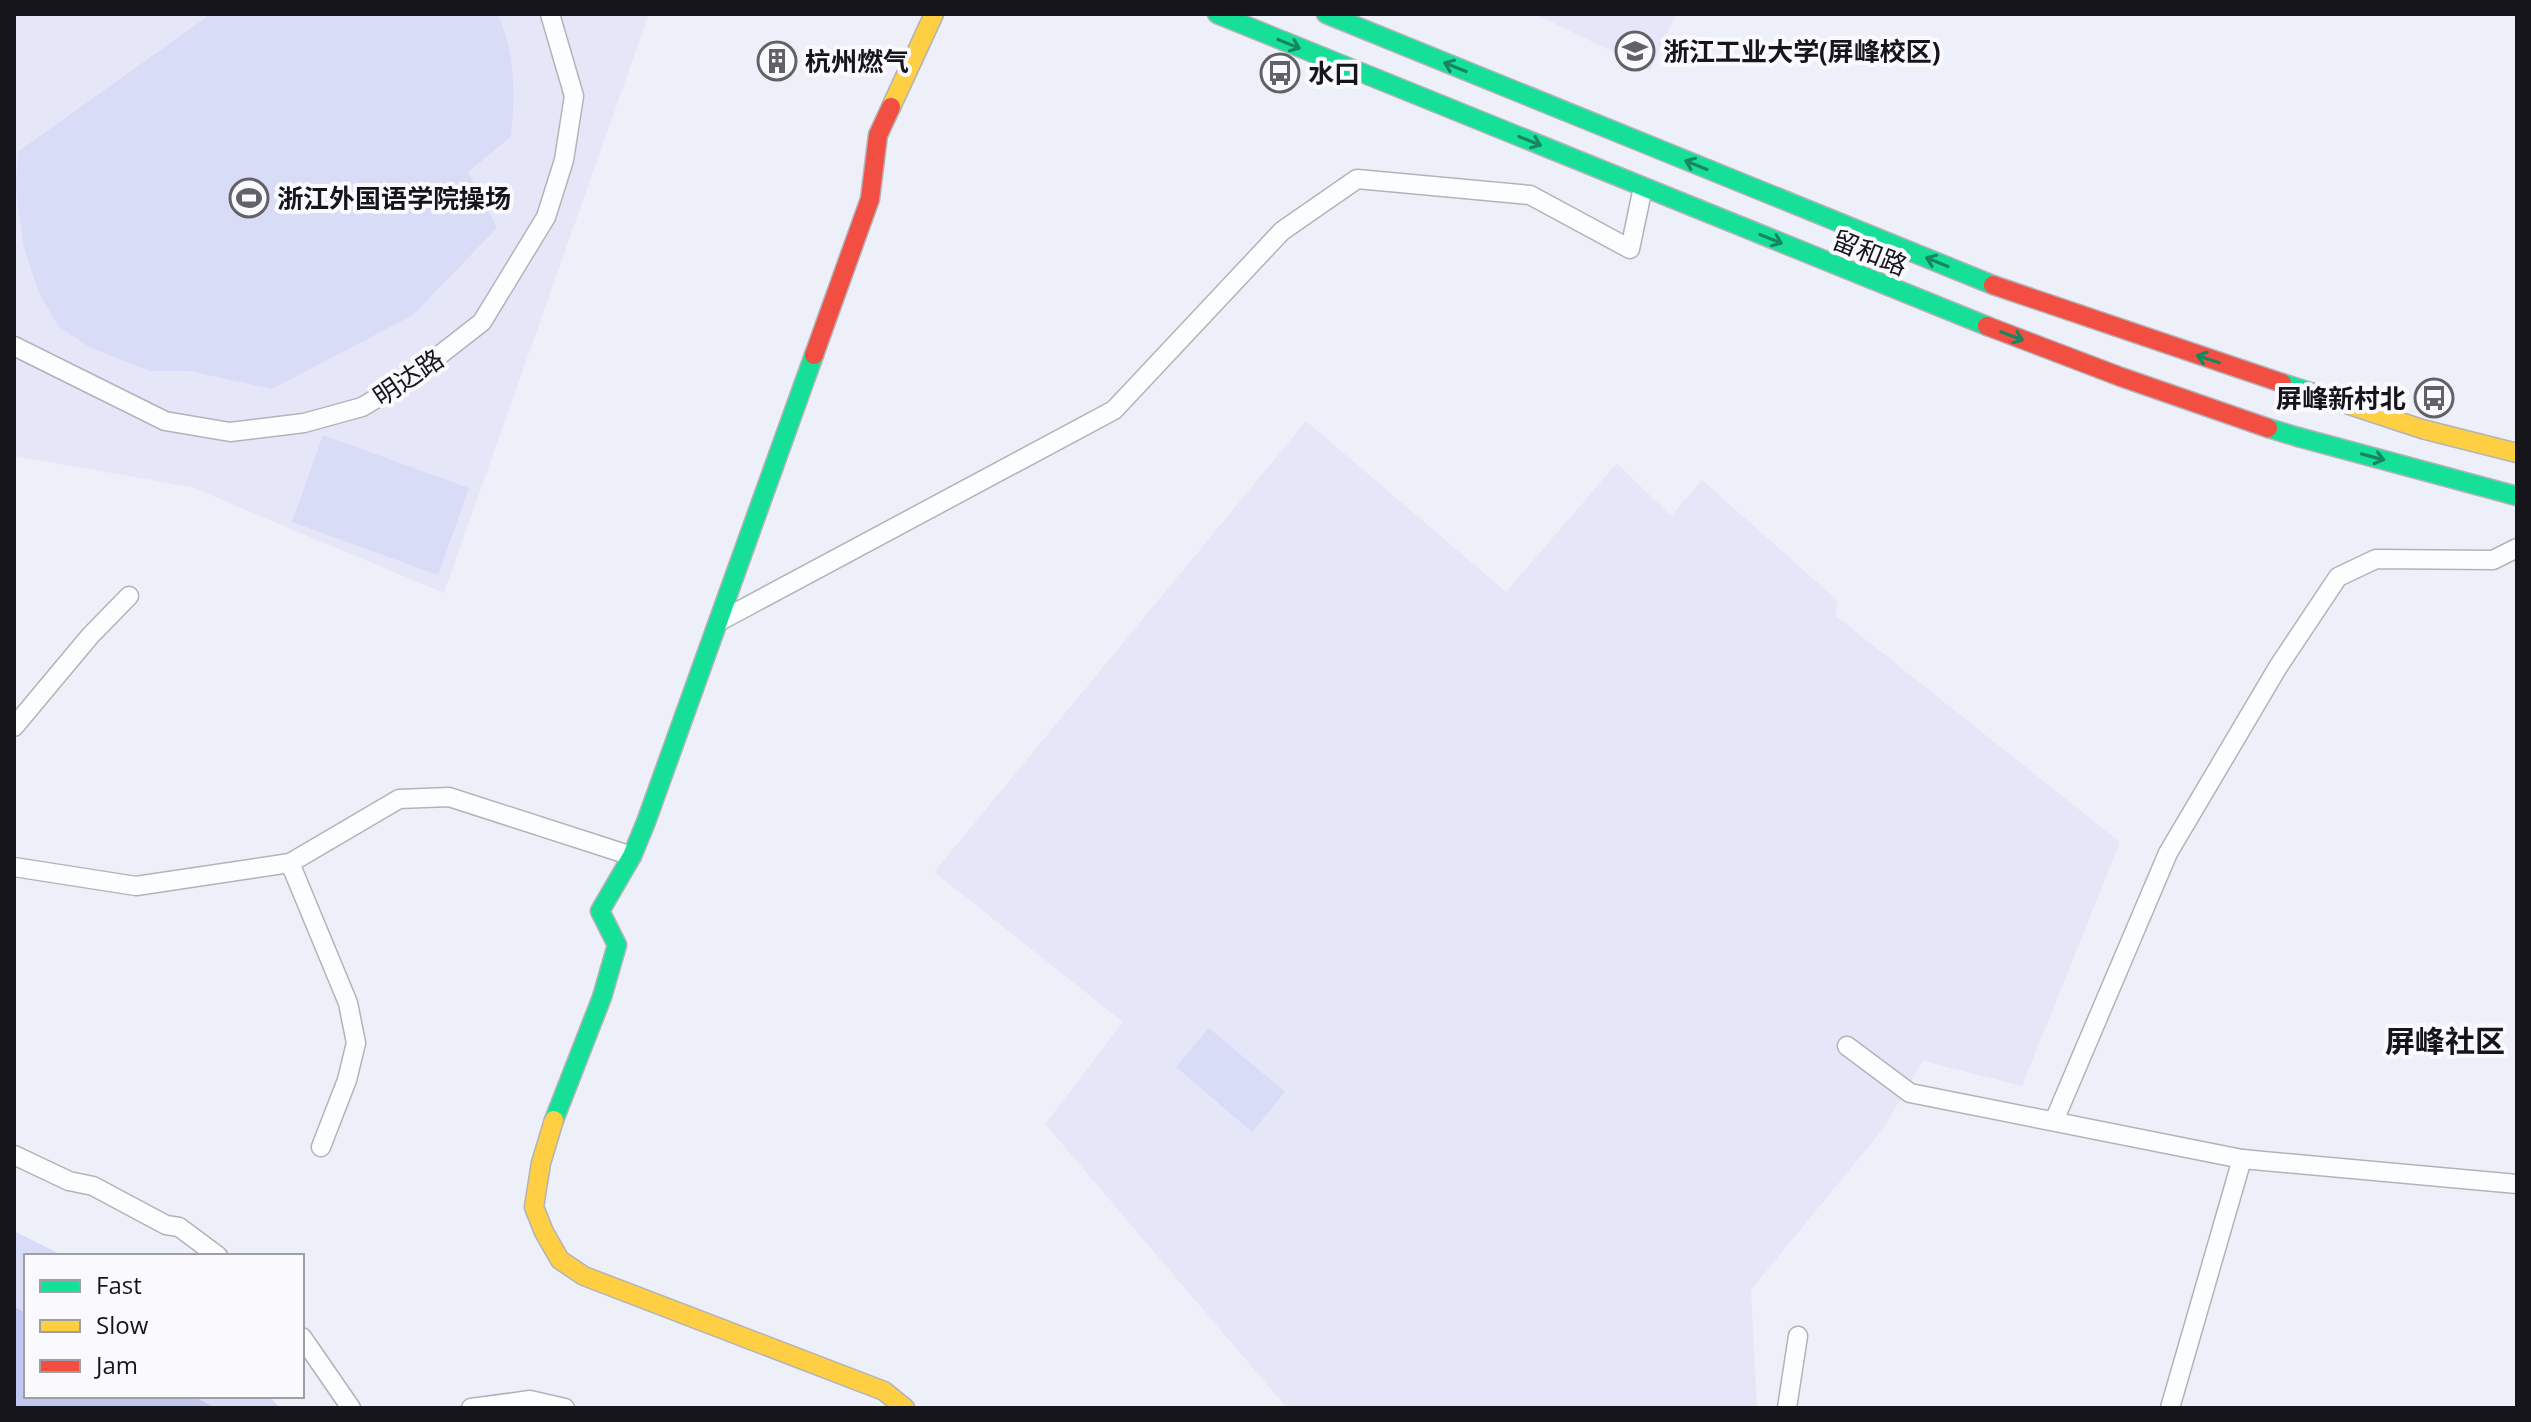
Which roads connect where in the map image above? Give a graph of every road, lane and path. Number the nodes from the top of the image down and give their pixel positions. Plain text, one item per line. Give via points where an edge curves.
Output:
1 (550, 14) edge
2 (934, 14) edge
3 (1217, 14) edge
4 (1326, 14) edge
5 (1643, 187) junction
6 (14, 346) edge
7 (2517, 453) edge
8 (2517, 496) edge
9 (2517, 548) edge
10 (129, 596) dead end
11 (720, 621) junction
12 (14, 727) edge
13 (632, 856) junction
14 (290, 863) junction
15 (14, 867) edge
16 (1847, 1046) dead end
17 (2054, 1121) junction
18 (321, 1147) dead end
19 (14, 1155) edge
20 (2242, 1159) junction
21 (2517, 1184) edge
22 (215, 1254) edge
23 (1798, 1336) dead end
24 (304, 1340) edge
25 (351, 1408) edge
26 (471, 1408) edge
27 (565, 1408) edge
28 (905, 1408) edge
29 (1787, 1408) edge
30 (2170, 1408) edge

1 - 6 street, 明达路 via 574,96 564,160 546,217 482,322 409,379 362,407 304,423 230,432 165,421
2 - 11 main road via 878,135 870,199
3 -> 5 main road, 留和路
7 -> 4 main road, 留和路 via 2422,429 2005,290
5 -> 8 main road, 留和路 via 2121,377 2268,428
5 - 11 street via 1630,249 1530,195 1357,179 1282,231 1114,410
9 - 17 street via 2493,560 2376,559 2338,577 2168,853
10 - 12 street
11 - 13 main road
13 - 14 street via 449,797 399,799
13 - 28 main road via 600,911 617,945 541,1163 534,1207 544,1232 560,1260 584,1276 884,1391
14 - 15 street via 136,886
14 - 18 street via 348,1003 356,1043
16 - 17 street via 1910,1093
17 - 20 street
19 - 22 street via 179,1227
20 - 21 street
20 - 30 street
23 - 29 street
24 - 25 street
26 - 27 street via 530,1400

